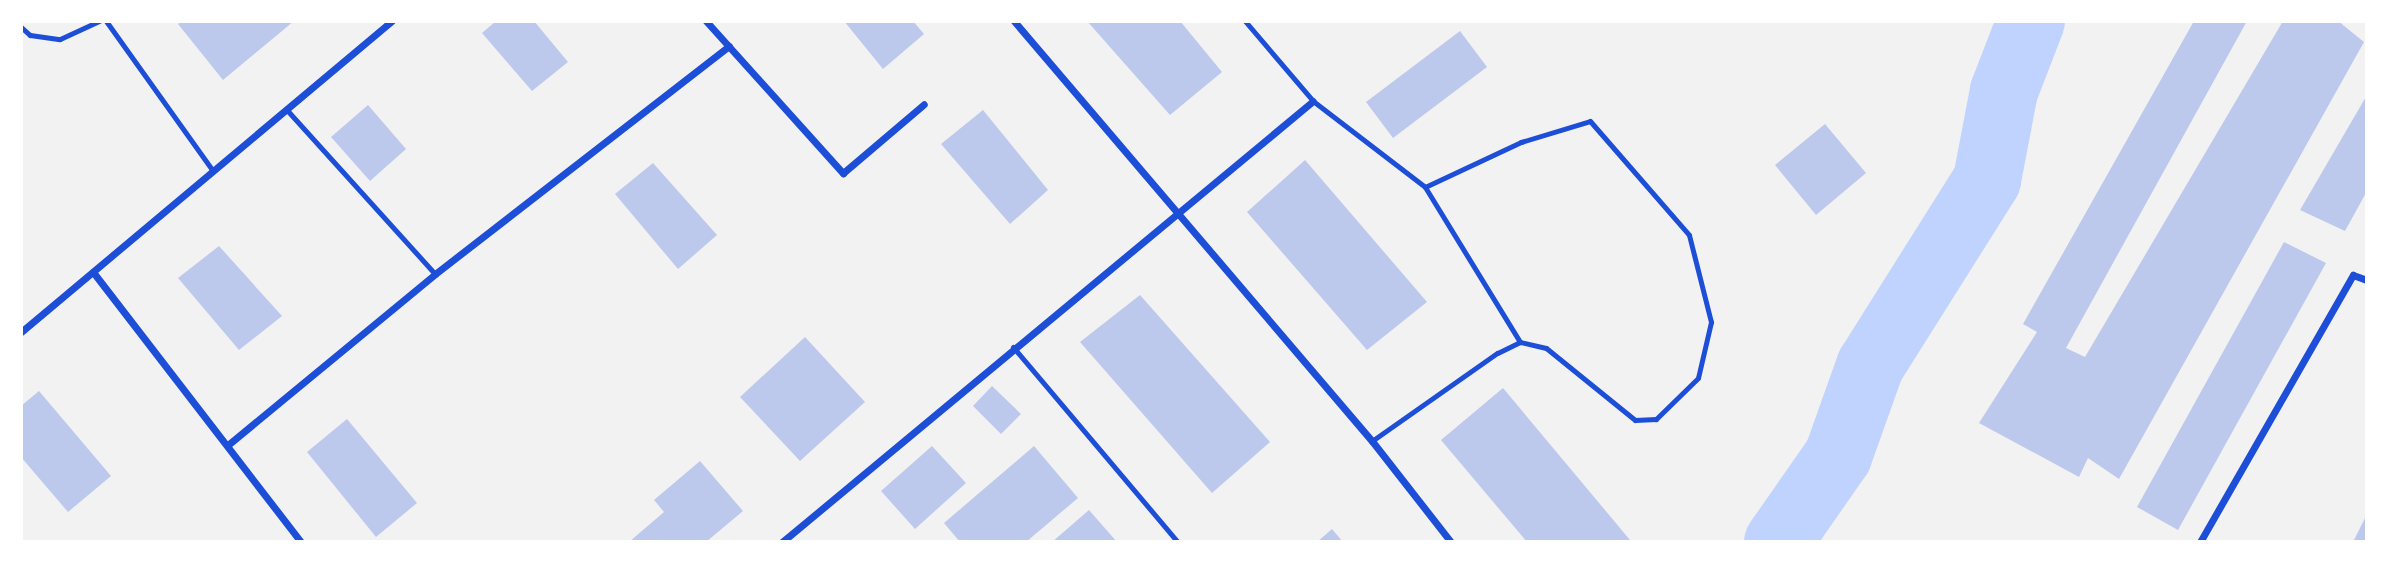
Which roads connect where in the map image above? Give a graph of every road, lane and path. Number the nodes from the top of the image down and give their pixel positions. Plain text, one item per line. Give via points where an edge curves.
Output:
1 (99, 21) edge
2 (106, 21) edge
3 (392, 21) edge
4 (706, 21) edge
5 (1014, 21) edge
6 (1245, 21) edge
7 (21, 27) edge
8 (729, 46) junction
9 (1313, 101) junction
10 (924, 104) dead end
11 (286, 109) junction
12 (213, 171) junction
13 (1425, 187) junction
14 (1175, 212) junction
15 (93, 272) junction
16 (435, 274) junction
17 (2367, 280) edge
18 (21, 332) edge
19 (1520, 342) junction
20 (1013, 347) junction
21 (1372, 441) junction
22 (229, 444) junction
23 (301, 542) edge
24 (782, 542) edge
25 (1178, 542) edge
26 (1451, 542) edge
27 (2200, 542) edge

1 - 7 lane via 60,39 30,35
2 - 12 lane
3 - 11 street
4 - 8 street
5 - 14 street
6 - 9 lane
8 - 10 street via 843,173
8 - 16 street
9 - 13 lane
9 - 14 street
11 - 12 street
11 - 16 lane
12 - 15 street
13 - 19 lane
13 - 19 lane via 1521,142 1590,121 1689,235 1711,322 1698,378 1656,419 1635,420 1546,348
14 - 20 street
14 - 21 street
15 - 18 street
15 - 22 street
16 - 22 street
17 - 27 street via 2353,275
19 - 21 lane via 1497,353
20 - 24 street
20 - 25 lane
21 - 26 street
22 - 23 street

